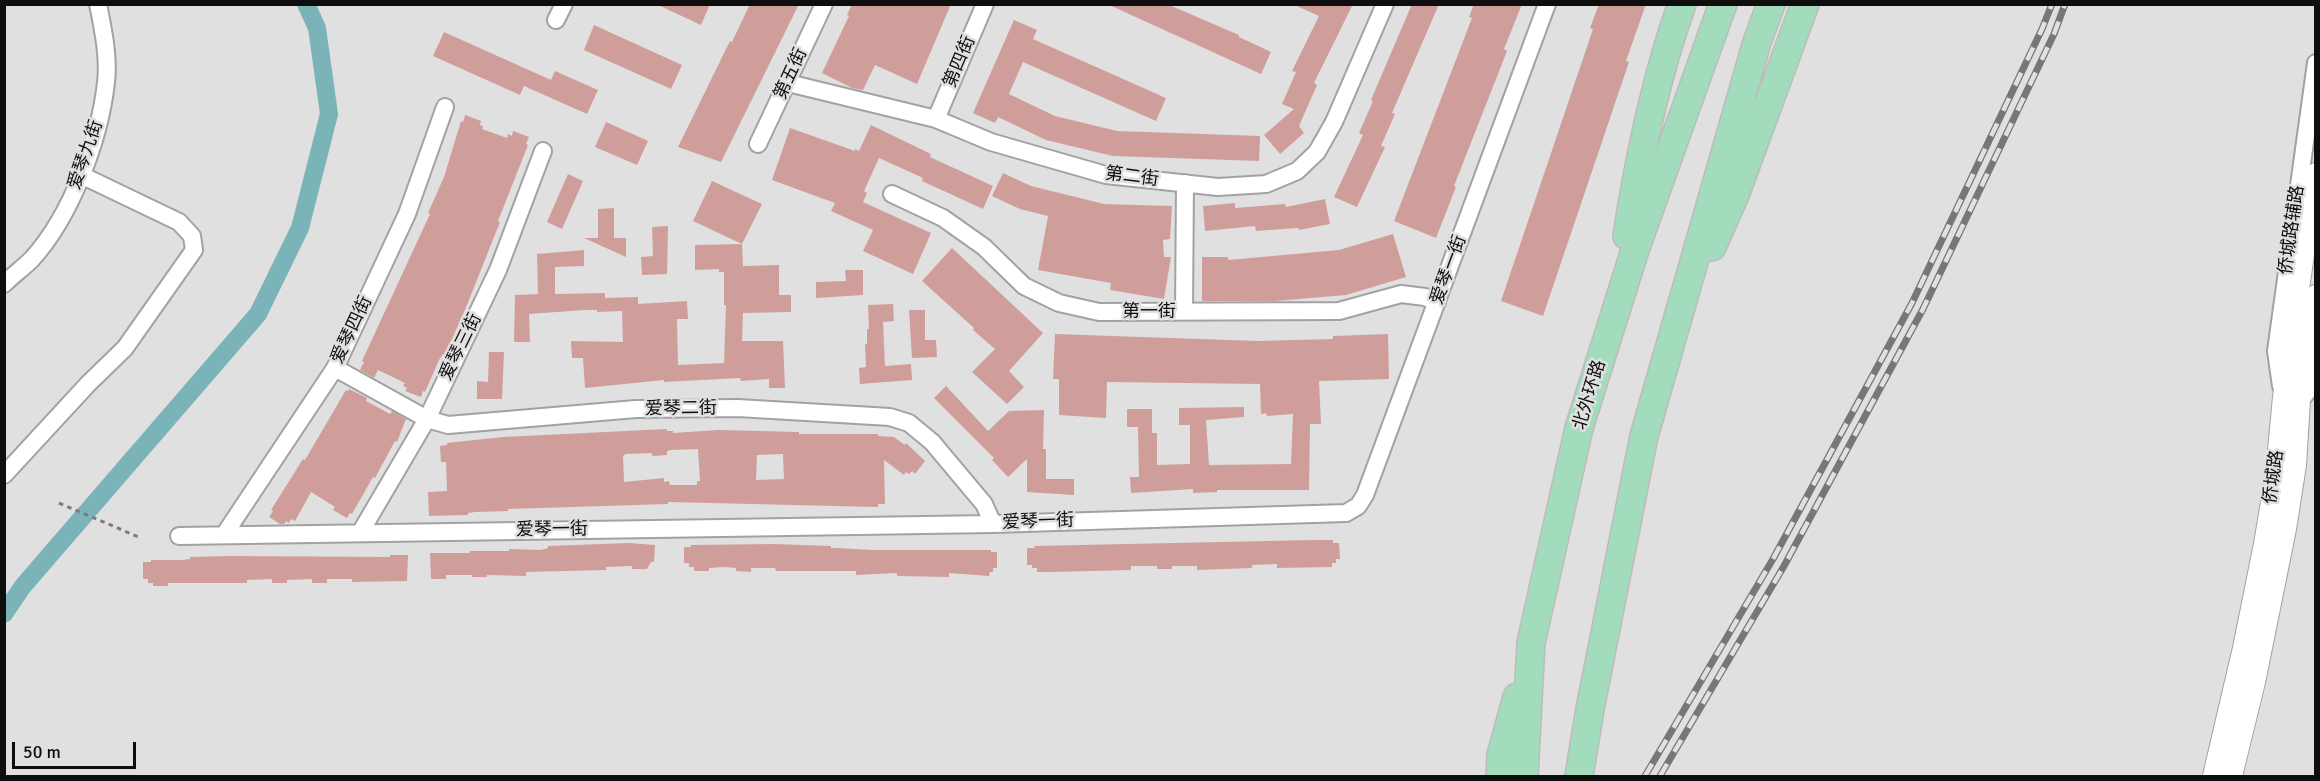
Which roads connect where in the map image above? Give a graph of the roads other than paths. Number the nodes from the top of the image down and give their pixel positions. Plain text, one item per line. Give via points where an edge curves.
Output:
1 (98, 4) edge
2 (564, 4) edge
3 (824, 4) edge
4 (985, 4) edge
5 (1385, 4) edge
6 (1547, 4) edge
7 (1682, 4) edge
8 (1771, 4) edge
9 (1805, 4) edge
10 (1719, 16) edge
11 (556, 20) dead end
12 (2316, 63) edge
13 (788, 83) junction
14 (445, 107) dead end
15 (936, 119) junction
16 (758, 144) dead end
17 (543, 151) dead end
18 (2316, 173) edge
19 (81, 175) junction
20 (1185, 183) junction
21 (892, 194) dead end
22 (4, 284) edge
23 (2316, 295) edge
24 (1437, 302) junction
25 (1184, 312) junction
26 (1613, 318) junction
27 (1671, 341) junction
28 (335, 368) junction
29 (2316, 381) edge
30 (2292, 399) junction
31 (427, 419) junction
32 (6, 470) edge
33 (993, 524) junction
34 (360, 533) junction
35 (224, 535) junction
36 (179, 536) dead end
37 (1531, 643) junction
38 (1590, 709) junction
39 (1500, 777) edge
40 (1524, 777) edge
41 (1579, 777) edge
42 (1593, 777) edge
43 (2213, 777) edge
44 (2232, 777) edge

1 - 19 street, 爱琴九街 via 104,32 106,81 99,121
2 - 11 street
3 - 13 street, 第五街
4 - 15 street, 第四街
5 - 20 street, 第二街 via 1334,122 1317,152 1297,171 1266,184 1218,187
6 - 24 street, 爱琴一街
7 - 26 highway via 1639,160
8 - 27 highway
9 - 27 highway via 1735,195
10 - 26 highway, 北外环路
12 - 30 street, 侨城路辅路 via 2276,351
13 - 15 street, 第二街
13 - 16 street, 第五街
14 - 28 street, 爱琴四街 via 407,214
15 - 20 street, 第二街 via 991,142 1106,175
17 - 31 street, 爱琴三街 via 498,270
18 - 30 street, 侨城路
19 - 22 street, 爱琴九街 via 66,210 33,258
19 - 32 street via 178,222 192,236 194,250 125,348
20 - 25 street
21 - 25 street, 第一街 via 943,218 984,247 1024,286 1059,303 1099,312
23 - 30 street, 侨城路
24 - 25 street, 第一街 via 1401,294 1339,311
24 - 33 street, 爱琴一街 via 1365,495 1358,506 1346,513
26 - 37 highway, 北外环路 via 1579,428
27 - 38 highway via 1644,436
28 - 31 street, 爱琴二街
28 - 35 street, 爱琴四街
29 - 30 street
30 - 43 street, 侨城路
30 - 44 street, 侨城路 via 2296,465 2286,529
31 - 33 street, 爱琴二街 via 448,425 636,409 727,408 890,417 909,423 933,442 984,504
31 - 34 street, 爱琴三街
33 - 34 street, 爱琴一街
34 - 35 street, 爱琴一街
35 - 36 street, 爱琴一街
37 - 39 highway via 1501,755
37 - 40 highway, 北外环路
38 - 41 highway
38 - 42 highway

